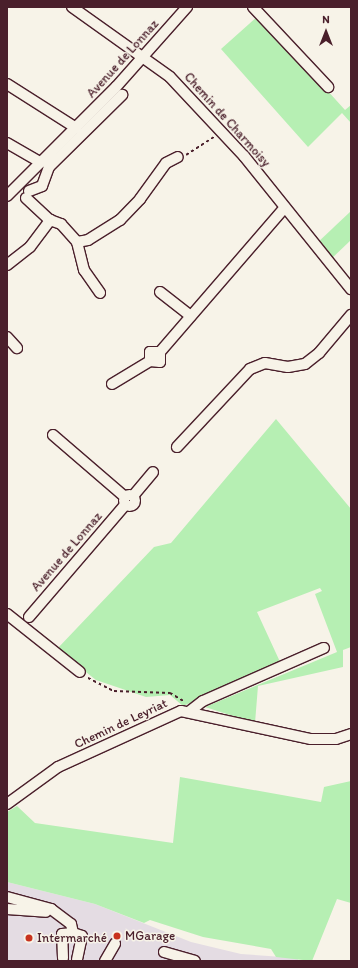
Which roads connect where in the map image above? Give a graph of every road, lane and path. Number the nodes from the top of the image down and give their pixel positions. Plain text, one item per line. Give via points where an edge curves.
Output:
1 (72, 7) edge
2 (187, 7) edge
3 (253, 7) edge
4 (145, 56) junction
5 (7, 84) edge
6 (328, 87) dead end
7 (122, 95) dead end
8 (76, 128) junction
9 (222, 131) junction
10 (7, 143) edge
11 (178, 157) joint
12 (41, 163) junction
13 (21, 182) junction
14 (9, 194) edge
15 (27, 195) junction
16 (285, 207) junction
17 (50, 220) junction
18 (77, 242) junction
19 (7, 265) edge
20 (351, 289) edge
21 (160, 292) dead end
22 (100, 293) dead end
23 (351, 315) edge
24 (191, 316) junction
25 (7, 337) edge
26 (17, 348) dead end
27 (112, 384) dead end
28 (53, 435) dead end
29 (177, 447) dead end
30 (153, 472) dead end
31 (128, 499) junction
32 (7, 614) edge
33 (29, 617) junction
34 (17, 622) junction
35 (26, 629) junction
36 (324, 648) dead end
37 (80, 672) joint
38 (190, 711) junction
39 (351, 734) edge
40 (7, 804) edge
41 (7, 897) edge
42 (7, 909) edge
43 (56, 912) junction
44 (72, 933) junction
45 (115, 944) dead end
46 (164, 952) dead end
47 (61, 959) edge
48 (78, 960) edge
49 (105, 961) edge
50 (195, 961) edge

1 - 4 street, Chemin de Charmoisy
2 - 4 street, Avenue de Lonnaz
3 - 6 street
4 - 8 street, Avenue de Lonnaz
4 - 9 street, Chemin de Charmoisy
5 - 8 street
7 - 15 street via 49,167 42,186
8 - 12 street, Avenue de Lonnaz
9 - 11 path via 190,154
9 - 16 street, Chemin de Charmoisy
10 - 12 street
11 - 18 street via 166,162 140,199 120,220 88,240
12 - 13 street, Avenue de Lonnaz
13 - 14 street, Avenue de Lonnaz
13 - 15 street, Avenue de Lonnaz
14 - 15 street, Avenue de Lonnaz via 18,199
15 - 17 street, Avenue de Lonnaz
16 - 20 street, Chemin de Charmoisy
16 - 24 street
17 - 18 street, Avenue de Lonnaz via 61,224
17 - 19 street via 30,247
18 - 22 street, Avenue de Lonnaz via 84,270
21 - 24 street
23 - 29 street via 319,353 305,364 288,367 265,363 250,369
24 - 27 street via 160,352 150,352 150,361
25 - 26 street
28 - 31 street
30 - 31 street, Avenue de Lonnaz
31 - 33 street, Avenue de Lonnaz
32 - 34 street
33 - 34 street, Avenue de Lonnaz via 23,616
33 - 35 street, Avenue de Lonnaz via 31,622
34 - 35 street
35 - 37 street
36 - 38 street via 203,701
37 - 38 path via 95,684 114,692 174,694
38 - 39 street, Chemin de Leyriat via 311,739 336,739
38 - 40 street, Chemin de Leyriat via 172,714 58,767
41 - 43 street
42 - 43 street
43 - 44 street via 71,924
44 - 47 street via 62,934
44 - 48 street via 82,936
45 - 49 street
46 - 50 street
47 - 48 street

